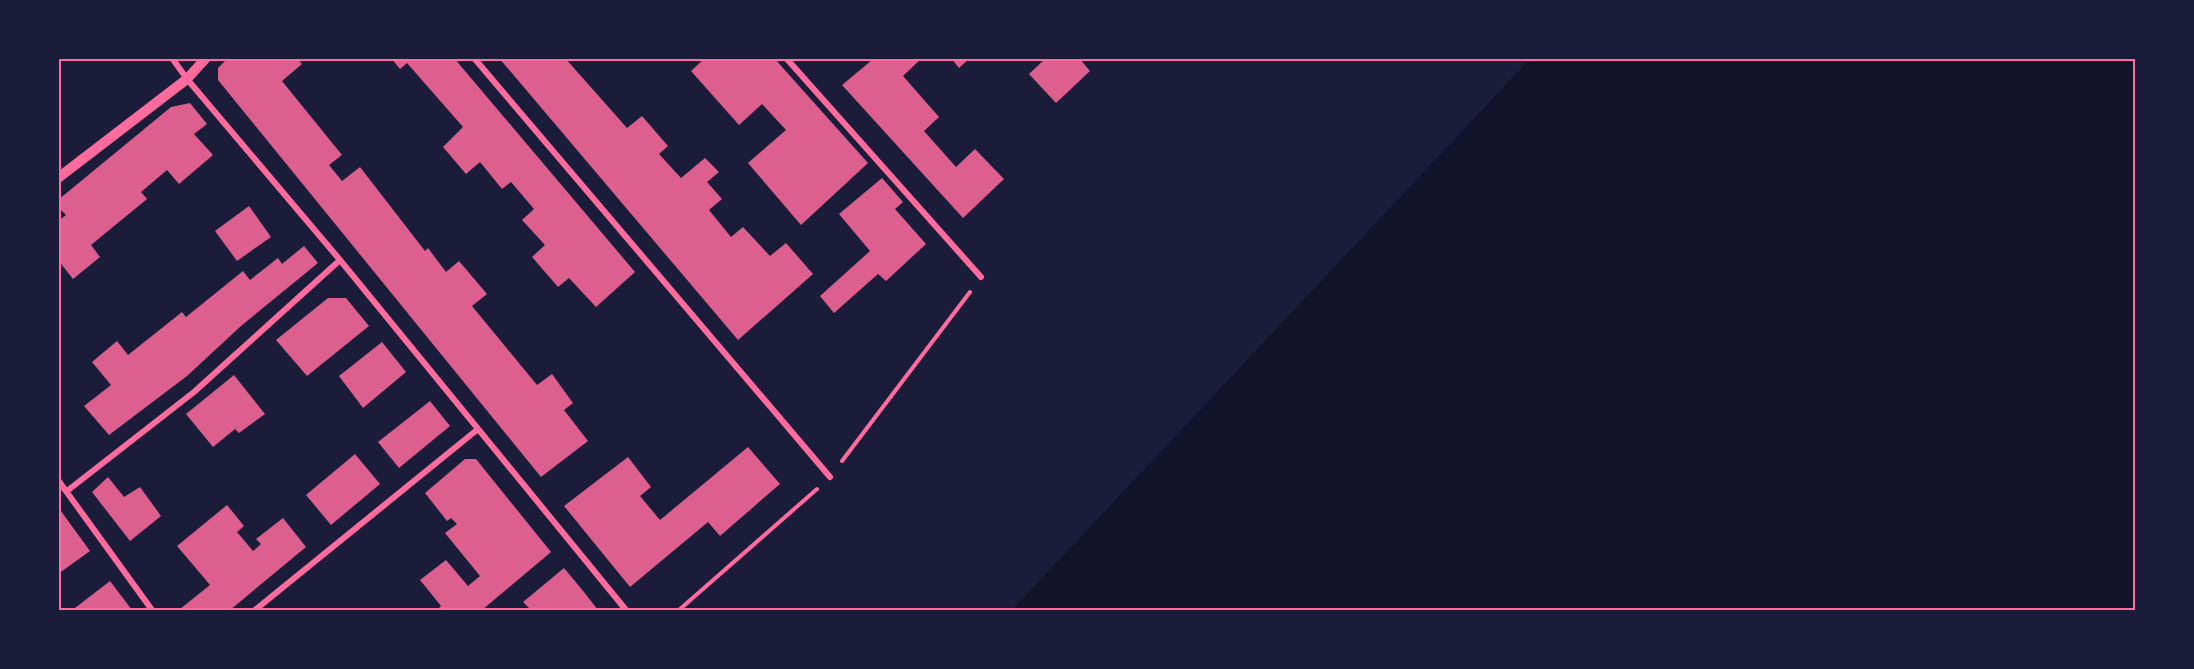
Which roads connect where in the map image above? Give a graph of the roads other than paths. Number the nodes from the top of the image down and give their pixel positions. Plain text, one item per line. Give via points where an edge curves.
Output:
1 (172, 58) edge
2 (206, 58) edge
3 (474, 58) edge
4 (786, 58) edge
5 (187, 79) junction
6 (58, 178) edge
7 (340, 260) junction
8 (981, 277) road end
9 (478, 429) junction
10 (830, 477) road end
11 (58, 480) edge
12 (67, 491) junction
13 (153, 610) edge
14 (255, 610) edge
15 (626, 610) edge

1 - 5 street
2 - 5 street
3 - 10 street
4 - 8 street
5 - 6 street
5 - 7 street
7 - 9 street
7 - 12 street via 194,392
9 - 14 street
9 - 15 street
11 - 12 street
12 - 13 street

